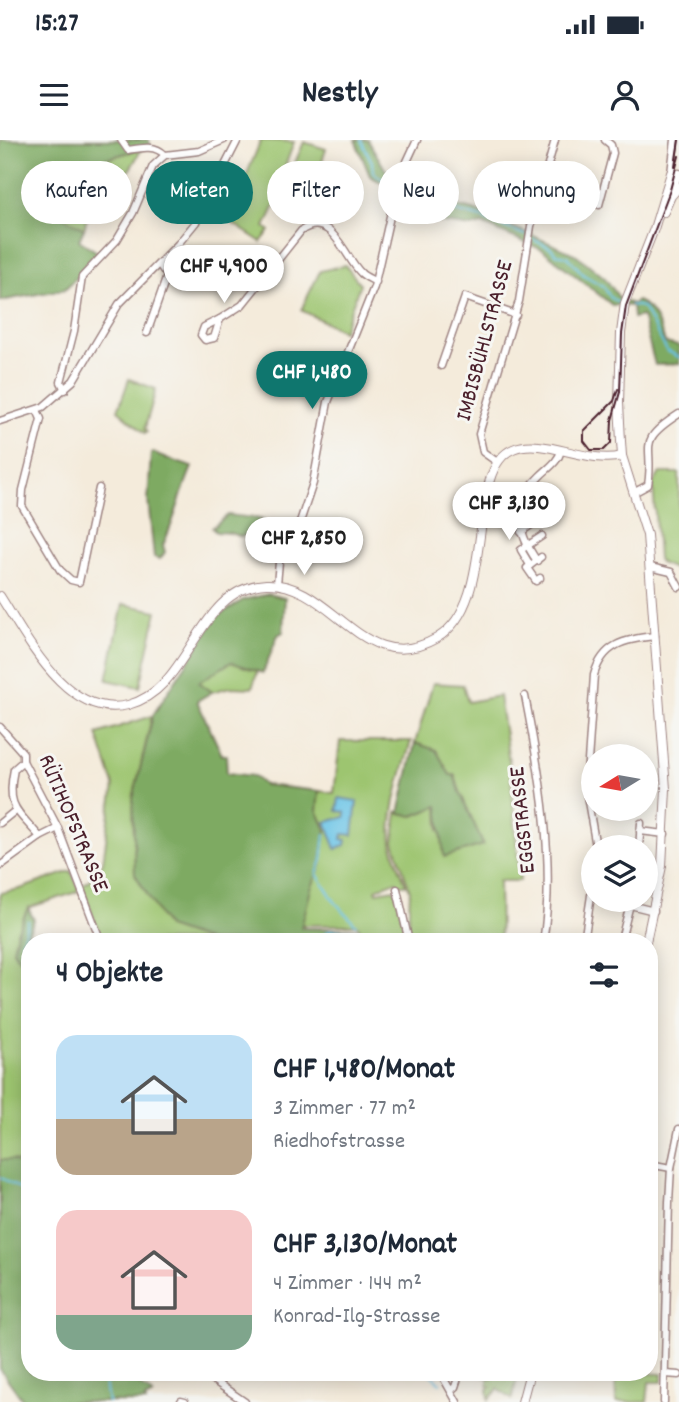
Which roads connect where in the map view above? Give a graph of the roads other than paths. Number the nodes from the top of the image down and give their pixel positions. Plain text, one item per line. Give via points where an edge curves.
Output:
1 (121, 140) edge
2 (224, 140) edge
3 (237, 140) edge
4 (417, 140) edge
5 (555, 140) edge
6 (606, 140) edge
7 (675, 140) edge
8 (165, 155) junction
9 (677, 174) edge
10 (679, 187) edge
11 (671, 196) junction
12 (600, 202) edge
13 (654, 229) junction
14 (159, 264) junction
15 (376, 282) junction
16 (516, 315) junction
17 (220, 318) dead end
18 (146, 333) dead end
19 (441, 366) dead end
20 (65, 390) junction
21 (37, 410) junction
22 (679, 414) edge
23 (0, 421) edge
24 (561, 451) junction
25 (622, 456) junction
26 (497, 462) junction
27 (99, 488) dead end
28 (635, 492) junction
29 (531, 525) dead end
30 (521, 532) junction
31 (542, 536) dead end
32 (526, 546) junction
33 (650, 567) junction
34 (540, 579) dead end
35 (277, 584) junction
36 (679, 587) edge
37 (0, 596) edge
38 (654, 634) junction
39 (525, 696) dead end
40 (0, 727) edge
41 (23, 761) junction
42 (16, 810) junction
43 (0, 822) edge
44 (641, 823) dead end
45 (58, 828) junction
46 (640, 831) junction
47 (665, 834) junction
48 (594, 835) edge
49 (640, 835) edge
50 (40, 837) junction
51 (0, 866) edge
52 (658, 883) edge
53 (397, 888) dead end
54 (588, 912) edge
55 (628, 912) edge
56 (654, 912) edge
57 (98, 933) edge
58 (407, 933) edge
59 (544, 933) edge
60 (585, 933) edge
61 (623, 933) edge
62 (648, 933) edge
63 (679, 1129) edge
64 (674, 1168) edge
65 (665, 1374) junction
66 (679, 1374) edge
67 (214, 1381) edge
68 (446, 1381) edge
69 (457, 1381) edge
70 (528, 1381) edge
71 (451, 1390) junction
72 (245, 1402) edge
73 (457, 1402) edge
74 (522, 1402) edge
75 (664, 1402) edge

1 - 8 street via 128,150 151,148
2 - 8 street via 200,151
3 - 14 street via 196,222
4 - 15 street via 394,192
5 - 16 street, IMBISBÜHLSTRASSE via 531,226
6 - 12 street via 614,153
7 - 9 street
8 - 20 street via 153,166 117,240 82,277 61,382
9 - 11 street
9 - 13 main road
10 - 11 main road
11 - 13 main road
13 - 25 main road via 622,321
14 - 18 street via 167,276
14 - 20 street via 120,304
15 - 17 street via 361,273 329,230 311,226 301,231 242,304
15 - 35 street via 328,402 313,483 279,562
16 - 19 street via 465,297
16 - 26 street, IMBISBÜHLSTRASSE via 479,434 483,452
20 - 21 street
21 - 23 street
21 - 27 street via 41,419 22,506 60,570 71,580 79,582
22 - 28 street via 651,438 648,485
24 - 25 main road via 601,459
24 - 26 main road via 519,446
24 - 30 street via 559,459 526,491
25 - 28 main road
26 - 35 main road via 468,597 454,623 435,639 402,648 372,643 307,594
28 - 33 main road
29 - 30 street
30 - 32 street
31 - 32 street
32 - 34 street via 536,561 527,568 536,581
33 - 36 street via 671,572
33 - 38 main road
35 - 37 main road via 245,589 223,603 163,686 140,701 117,706 94,704 70,692
38 - 47 main road
38 - 48 street via 608,649 597,662 586,790
39 - 59 street, EGGSTRASSE via 547,856
40 - 41 street, RÜTIHOFSTRASSE via 23,753
41 - 42 street via 13,774
41 - 45 street, RÜTIHOFSTRASSE
42 - 43 street
42 - 50 street
44 - 46 street
45 - 50 street
45 - 57 street, RÜTIHOFSTRASSE
46 - 47 street
46 - 49 street
47 - 52 main road
50 - 51 street
53 - 58 street
54 - 60 street
55 - 61 street
56 - 62 main road
63 - 64 street
64 - 65 street
65 - 66 street
65 - 75 street
67 - 72 street
68 - 71 street
69 - 71 street
70 - 74 main road
71 - 73 street

